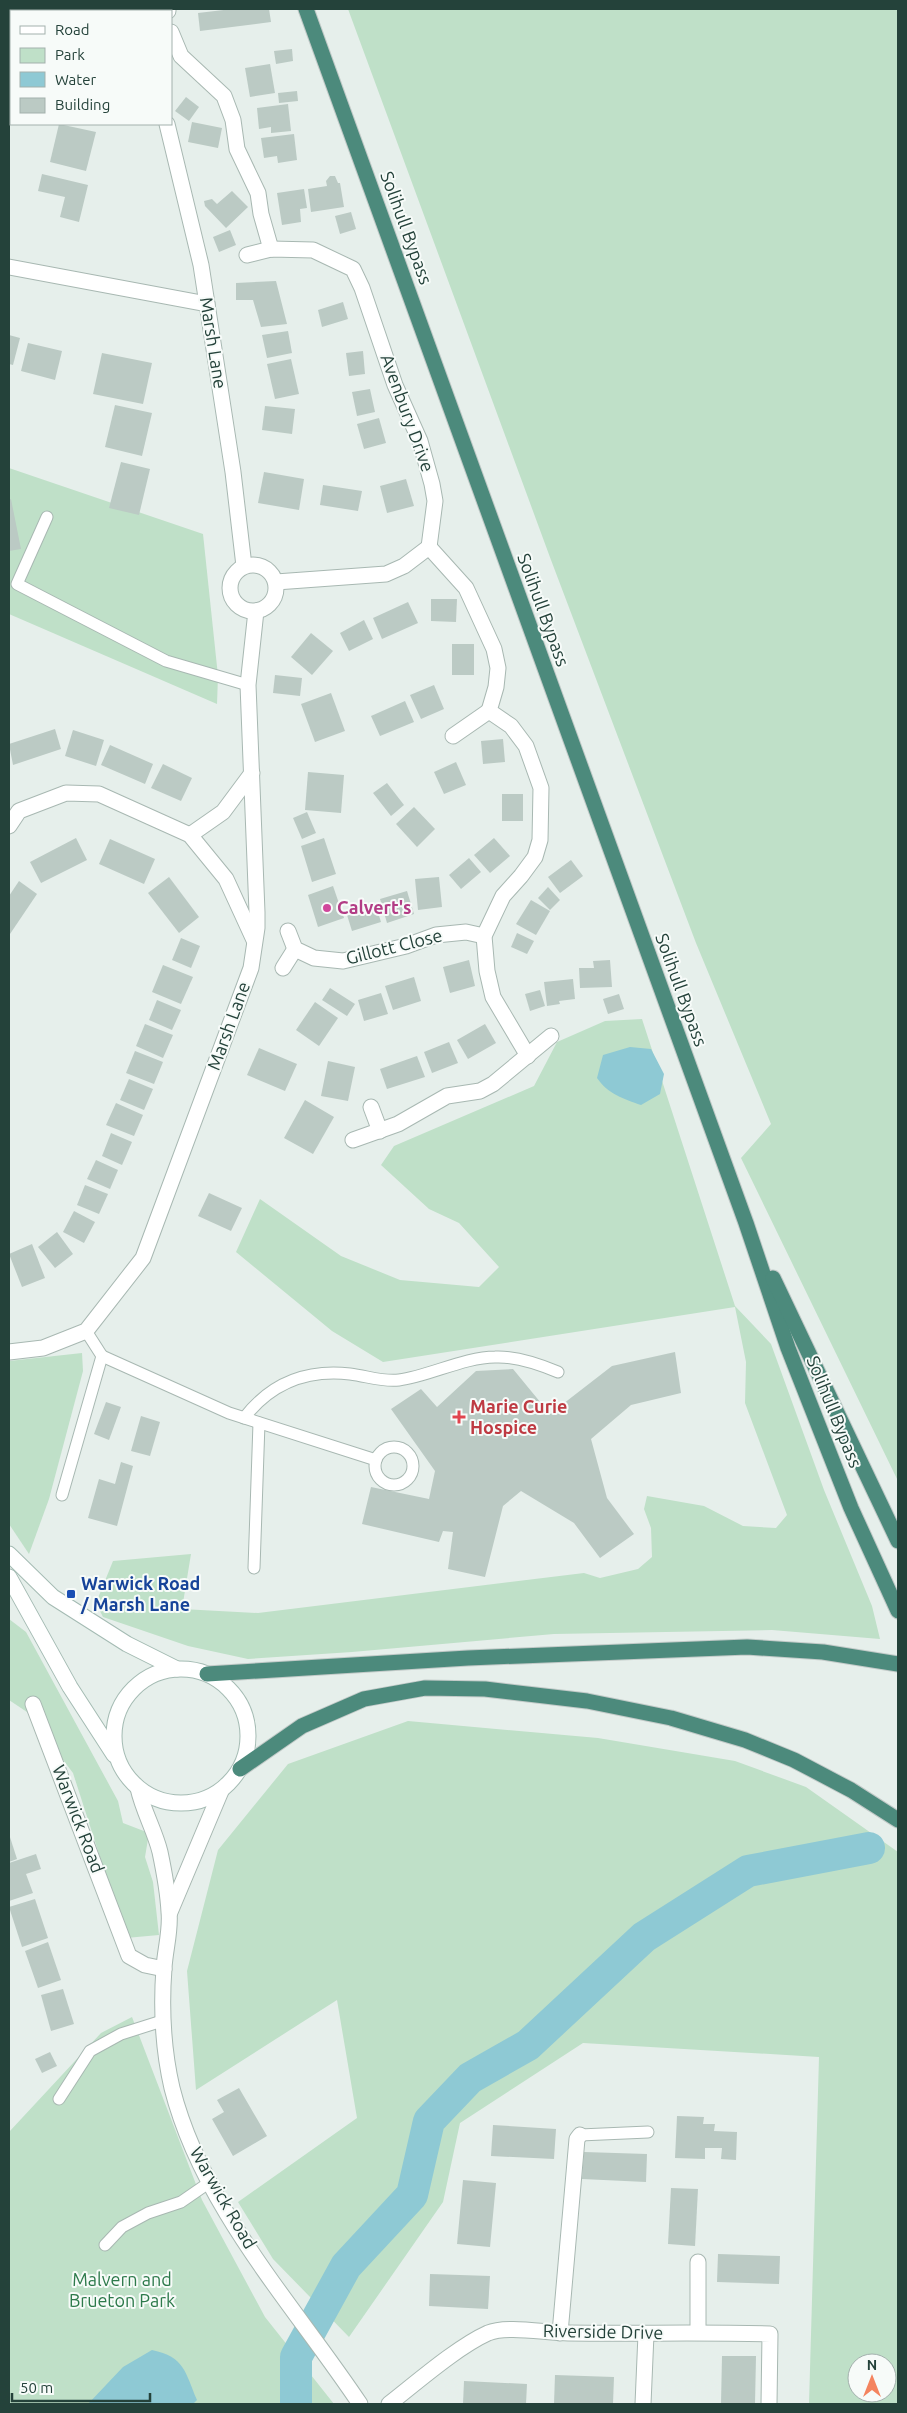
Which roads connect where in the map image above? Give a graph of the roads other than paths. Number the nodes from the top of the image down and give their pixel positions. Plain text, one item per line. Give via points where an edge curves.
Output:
1 (306, 9) edge
2 (172, 34) edge
3 (167, 125) edge
4 (271, 249) junction
5 (247, 255) dead end
6 (9, 267) edge
7 (207, 304) junction
8 (46, 517) dead end
9 (429, 547) junction
10 (244, 566) junction
11 (276, 582) junction
12 (256, 612) junction
13 (248, 685) junction
14 (489, 711) junction
15 (454, 736) dead end
16 (252, 773) junction
17 (9, 826) edge
18 (190, 835) junction
19 (288, 931) dead end
20 (484, 936) junction
21 (254, 940) junction
22 (295, 949) junction
23 (283, 968) dead end
24 (551, 1036) dead end
25 (528, 1056) junction
26 (372, 1107) dead end
27 (380, 1131) junction
28 (353, 1140) dead end
29 (746, 1223) junction
30 (86, 1331) junction
31 (9, 1352) edge
32 (102, 1356) junction
33 (558, 1372) dead end
34 (244, 1418) junction
35 (259, 1423) junction
36 (376, 1460) dead end
37 (62, 1495) dead end
38 (898, 1541) edge
39 (9, 1554) edge
40 (254, 1568) dead end
41 (9, 1577) edge
42 (898, 1611) edge
43 (898, 1664) edge
44 (177, 1669) junction
45 (207, 1674) junction
46 (33, 1704) dead end
47 (118, 1760) junction
48 (240, 1769) junction
49 (138, 1788) junction
50 (221, 1791) junction
51 (898, 1820) edge
52 (170, 1914) junction
53 (164, 1968) junction
54 (162, 2021) junction
55 (58, 2099) dead end
56 (648, 2132) dead end
57 (580, 2135) joint
58 (210, 2182) junction
59 (106, 2246) dead end
60 (698, 2262) dead end
61 (698, 2332) junction
62 (560, 2333) junction
63 (646, 2334) junction
64 (360, 2404) edge
65 (388, 2404) edge
66 (643, 2404) edge
67 (769, 2404) edge

1 - 29 highway, Solihull Bypass
2 - 4 street via 181,56 224,96 233,120 237,148 258,193
3 - 7 street, Marsh Lane via 201,265
4 - 5 street, Avenbury Drive
4 - 9 street, Avenbury Drive via 313,250 353,269 420,441 432,484 434,519
6 - 7 street
7 - 10 street, Marsh Lane via 234,472
8 - 13 lane via 17,584 166,662
9 - 11 street via 404,566 386,574
9 - 14 street via 466,588 494,649 498,668
10 - 11 street via 257,564 269,570
10 - 12 street via 233,575 229,588 233,600 243,609
11 - 12 street via 276,595 268,606
12 - 13 street, Marsh Lane
13 - 16 street, Marsh Lane
14 - 15 street
14 - 20 street via 512,726 526,746 541,788 542,808 540,840 535,857 503,896
16 - 18 street via 223,812
16 - 21 street, Marsh Lane via 257,912
17 - 18 street via 20,811 66,793 99,794
18 - 21 street via 226,878
19 - 22 street
20 - 22 street, Gillott Close via 466,932 436,935 406,946 343,961 314,958
20 - 25 street via 493,997
21 - 30 street, Marsh Lane via 250,968 143,1258
22 - 23 street
24 - 25 street
25 - 27 street via 480,1091 447,1096
26 - 27 street
27 - 28 street
29 - 38 highway, Solihull Bypass
29 - 42 highway, Solihull Bypass via 788,1348 851,1508
30 - 31 street via 43,1348
30 - 32 lane
32 - 34 lane
32 - 37 lane
33 - 34 lane via 528,1362 495,1357 399,1380 325,1372 302,1376 271,1390
34 - 35 lane
35 - 36 lane
35 - 40 lane
39 - 44 street via 54,1597 127,1644
41 - 47 street via 70,1687
43 - 45 highway via 823,1652 747,1647 468,1658
44 - 45 street
44 - 47 street via 138,1684 124,1700 116,1719 114,1740
45 - 48 street via 226,1686 241,1704 248,1725 248,1748
46 - 53 street, Warwick Road via 129,1956 145,1965
47 - 49 street via 126,1776
48 - 50 street
48 - 51 highway via 302,1726 364,1699 425,1688 485,1689 587,1701 671,1718 745,1740 802,1764
49 - 50 street via 157,1799 179,1804 201,1801
49 - 52 street, Warwick Road via 143,1811 160,1851
50 - 52 street, Warwick Road
52 - 53 street, Warwick Road
53 - 54 street, Warwick Road
54 - 55 lane via 121,2034 90,2051
54 - 58 street, Warwick Road via 172,2088 195,2152
56 - 57 lane
57 - 62 street via 577,2139
58 - 59 lane via 180,2202 148,2213 122,2227
58 - 64 street, Warwick Road via 228,2215
60 - 61 street
61 - 63 street, Riverside Drive
61 - 67 street, Riverside Drive via 770,2334
62 - 63 street, Riverside Drive
62 - 65 street, Riverside Drive via 490,2332
63 - 66 street

